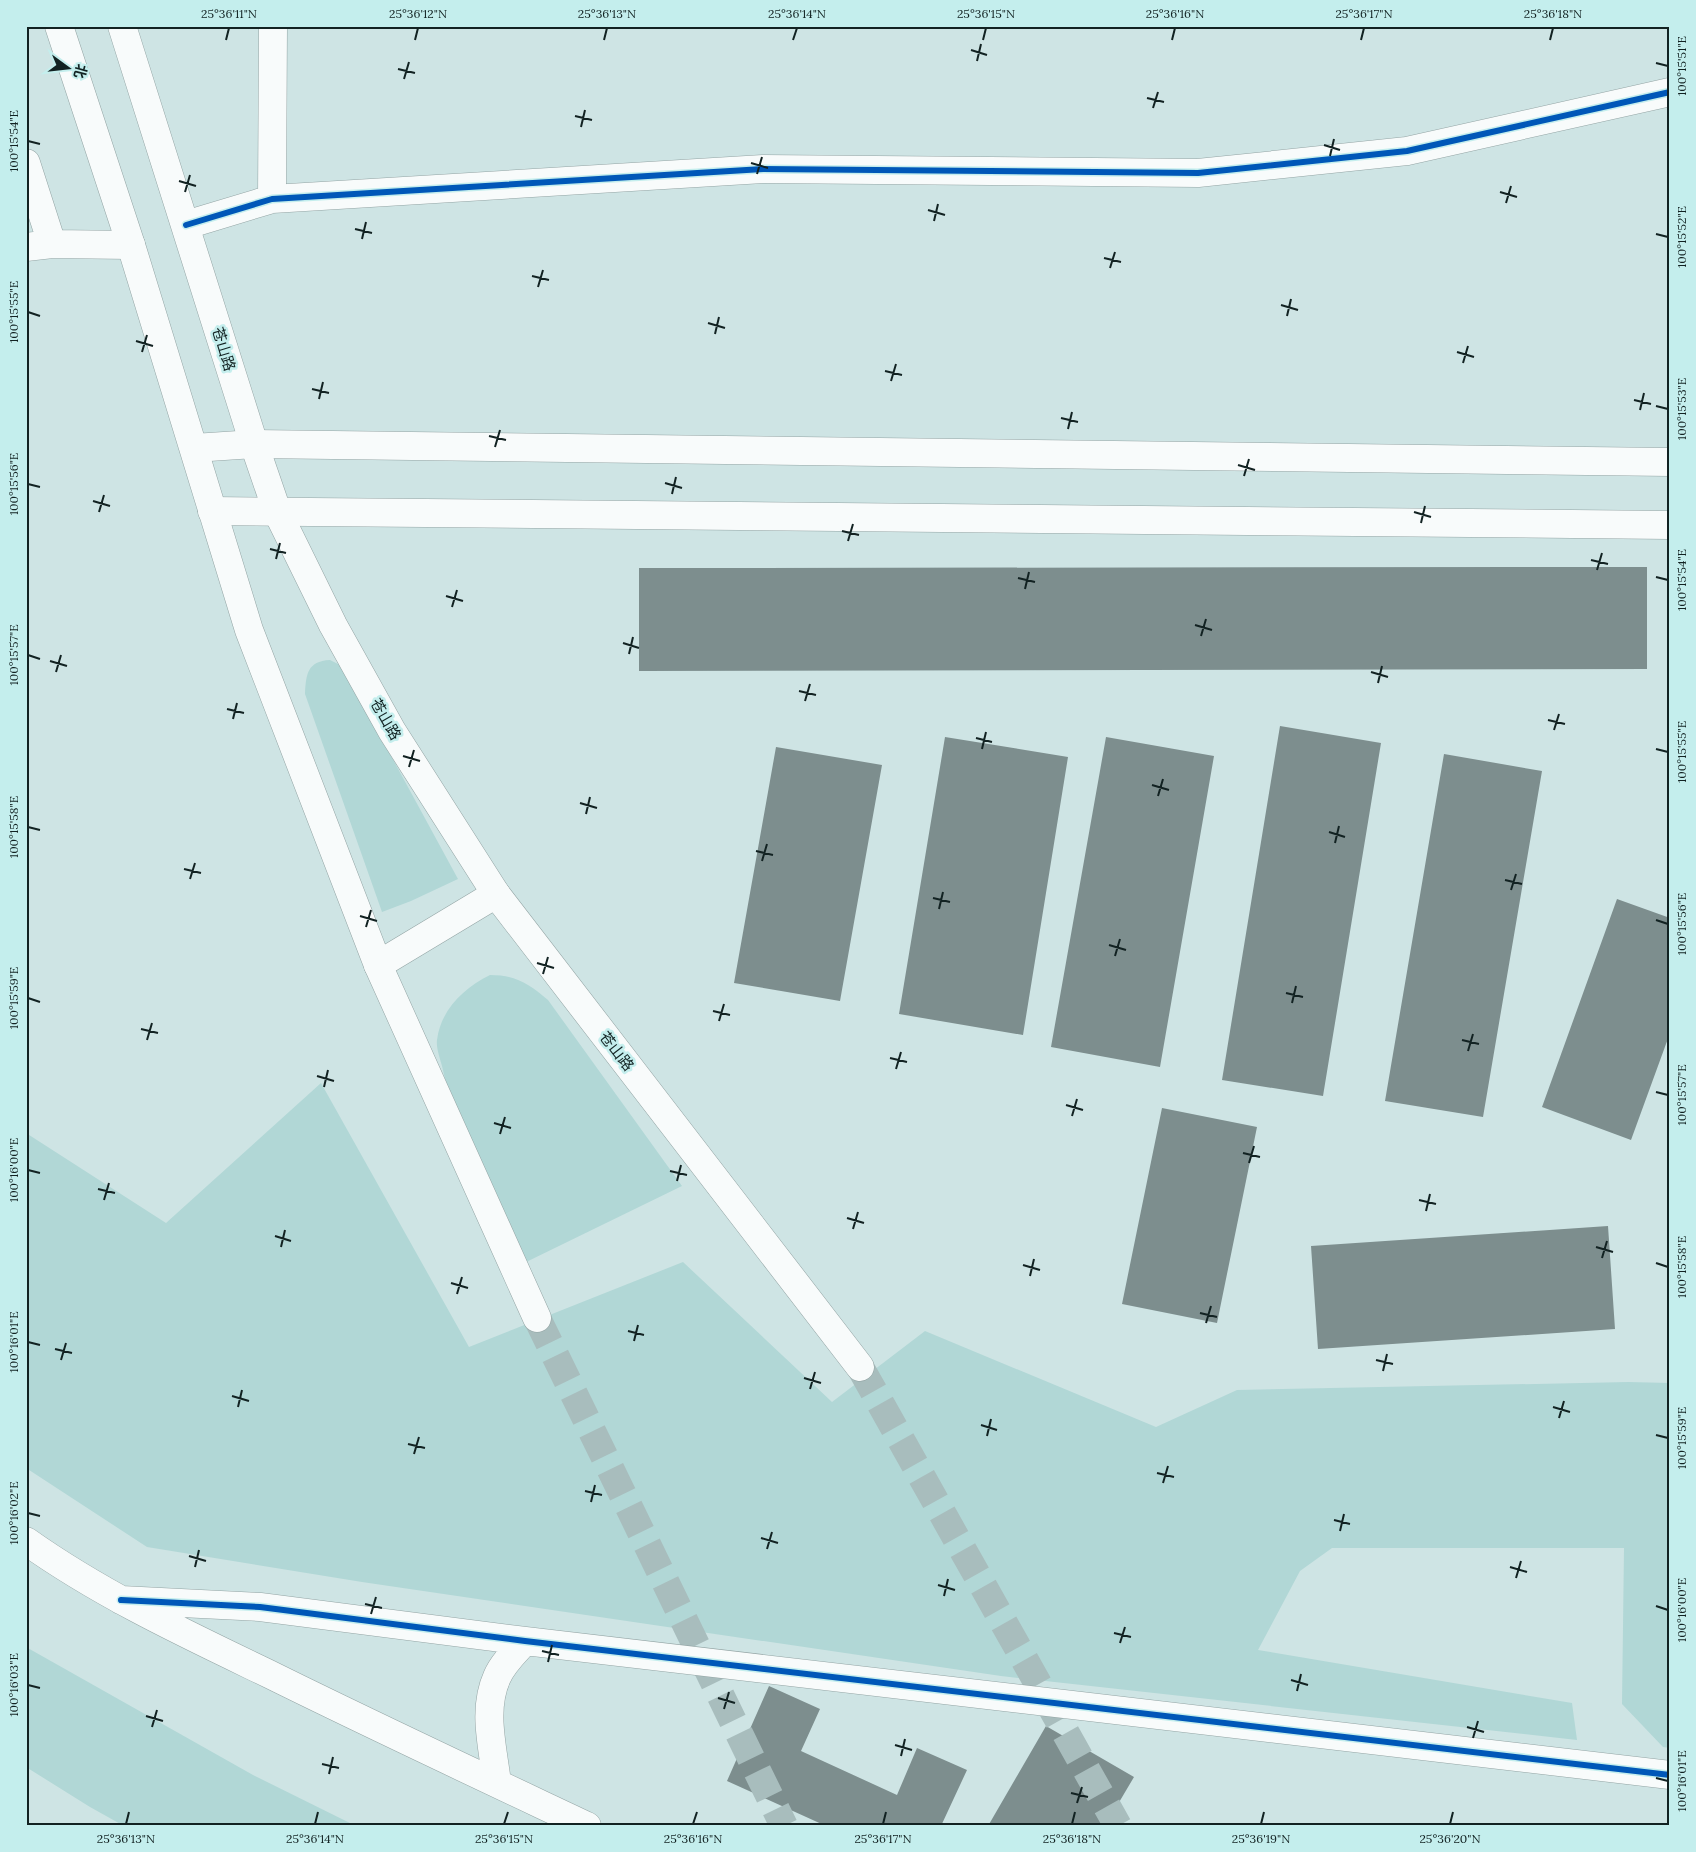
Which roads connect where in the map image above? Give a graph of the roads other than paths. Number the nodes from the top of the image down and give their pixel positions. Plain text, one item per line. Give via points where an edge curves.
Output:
1 (60, 26) edge
2 (122, 26) edge
3 (273, 26) edge
4 (1670, 92) edge
5 (26, 163) edge
6 (272, 200) junction
7 (186, 225) junction
8 (131, 245) junction
9 (39, 246) edge
10 (254, 444) junction
11 (194, 448) junction
12 (1670, 462) edge
13 (212, 511) junction
14 (277, 511) junction
15 (1670, 525) edge
16 (496, 894) junction
17 (378, 965) junction
18 (537, 1318) tunnel mouth
19 (860, 1367) tunnel mouth
20 (26, 1541) edge
21 (121, 1600) junction
22 (525, 1641) junction
23 (1670, 1776) edge
24 (496, 1783) junction
25 (587, 1826) edge

1 - 8 street
2 - 7 street, 苍山路
3 - 6 street
4 - 6 street via 1407,151 1198,173 763,169
5 - 9 street
6 - 7 street
7 - 10 street, 苍山路
8 - 9 street
8 - 11 street
10 - 11 street
10 - 12 street
10 - 14 street, 苍山路
11 - 13 street
13 - 14 street
13 - 17 street via 249,630
14 - 15 street
14 - 16 street, 苍山路 via 333,625 392,731
16 - 17 street
16 - 19 street, 苍山路
17 - 18 street
20 - 21 street
21 - 22 street via 260,1607
21 - 24 street
22 - 23 street
22 - 24 street via 497,1676 490,1695 488,1716
24 - 25 street

